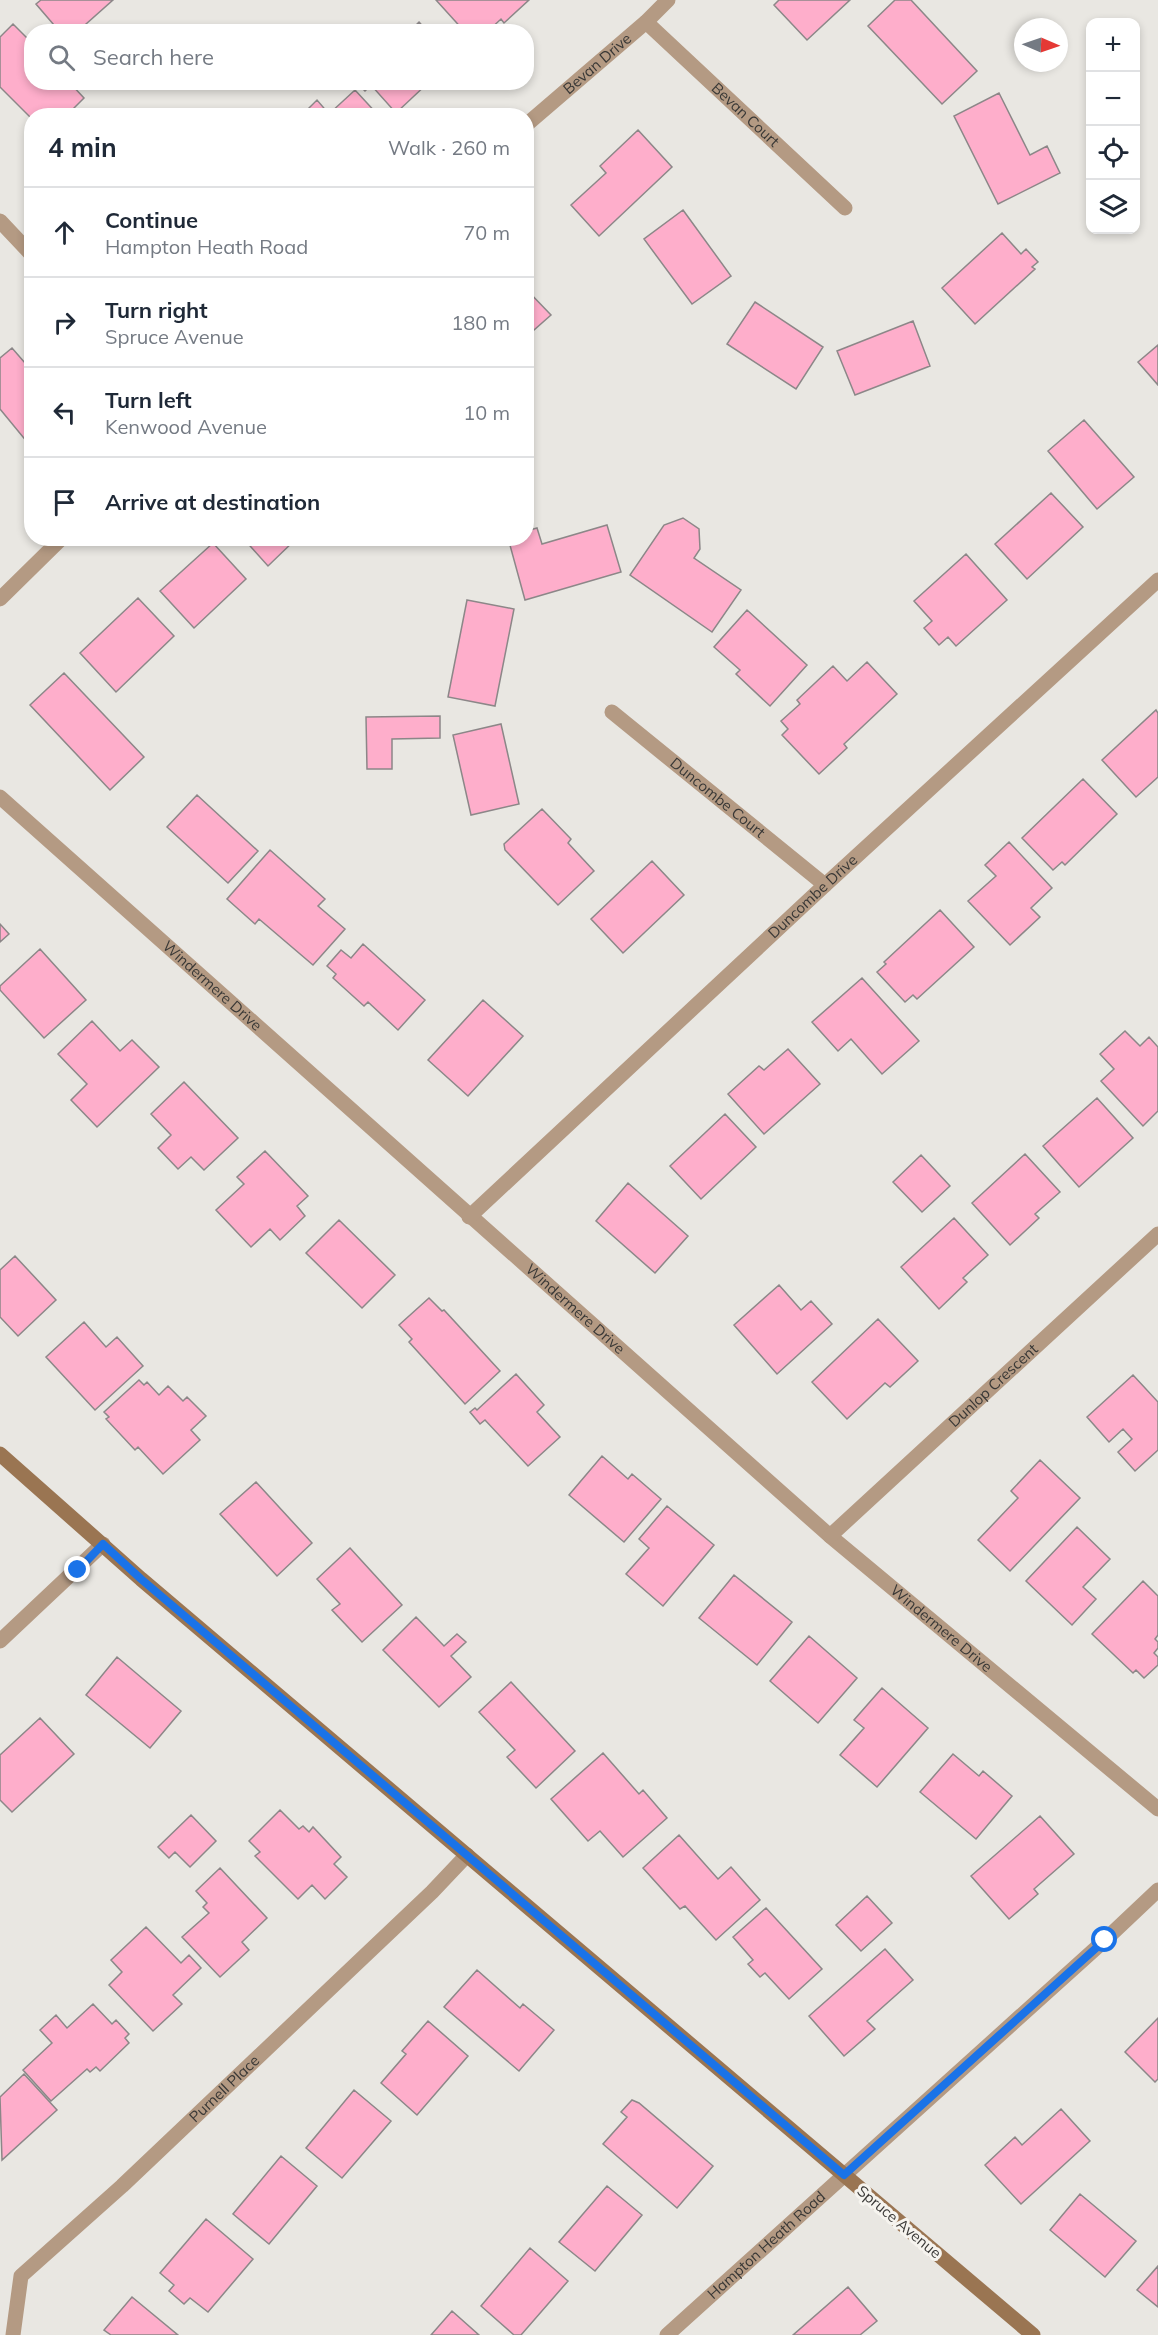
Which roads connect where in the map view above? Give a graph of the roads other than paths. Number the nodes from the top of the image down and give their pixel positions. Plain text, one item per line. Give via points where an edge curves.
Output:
1 (669, 0) edge
2 (646, 22) junction
3 (534, 117) edge
4 (845, 208) dead end
5 (0, 221) edge
6 (24, 246) edge
7 (54, 546) edge
8 (1158, 579) edge
9 (0, 599) edge
10 (612, 712) dead end
11 (0, 797) edge
12 (825, 885) junction
13 (469, 1217) junction
14 (1158, 1234) edge
15 (0, 1454) edge
16 (830, 1536) junction
17 (103, 1544) junction
18 (0, 1641) edge
19 (1158, 1809) edge
20 (467, 1855) junction
21 (1158, 1890) edge
22 (844, 2175) junction
23 (13, 2335) edge
24 (668, 2335) edge
25 (1033, 2335) edge

1 - 2 street, Bevan Drive
2 - 3 street, Bevan Drive
2 - 4 street, Bevan Court
5 - 6 street
7 - 9 street
8 - 12 street, Duncombe Drive
10 - 12 street, Duncombe Court
11 - 13 street, Windermere Drive
12 - 13 street, Duncombe Drive
13 - 16 street, Windermere Drive
14 - 16 street, Dunlop Crescent
15 - 17 street, Spruce Avenue
16 - 19 street, Windermere Drive
17 - 18 street
17 - 20 street, Spruce Avenue
20 - 22 street, Spruce Avenue
20 - 23 street, Purnell Place via 131,2178 21,2276
21 - 22 street, Hampton Heath Road
22 - 24 street, Hampton Heath Road
22 - 25 street, Spruce Avenue

